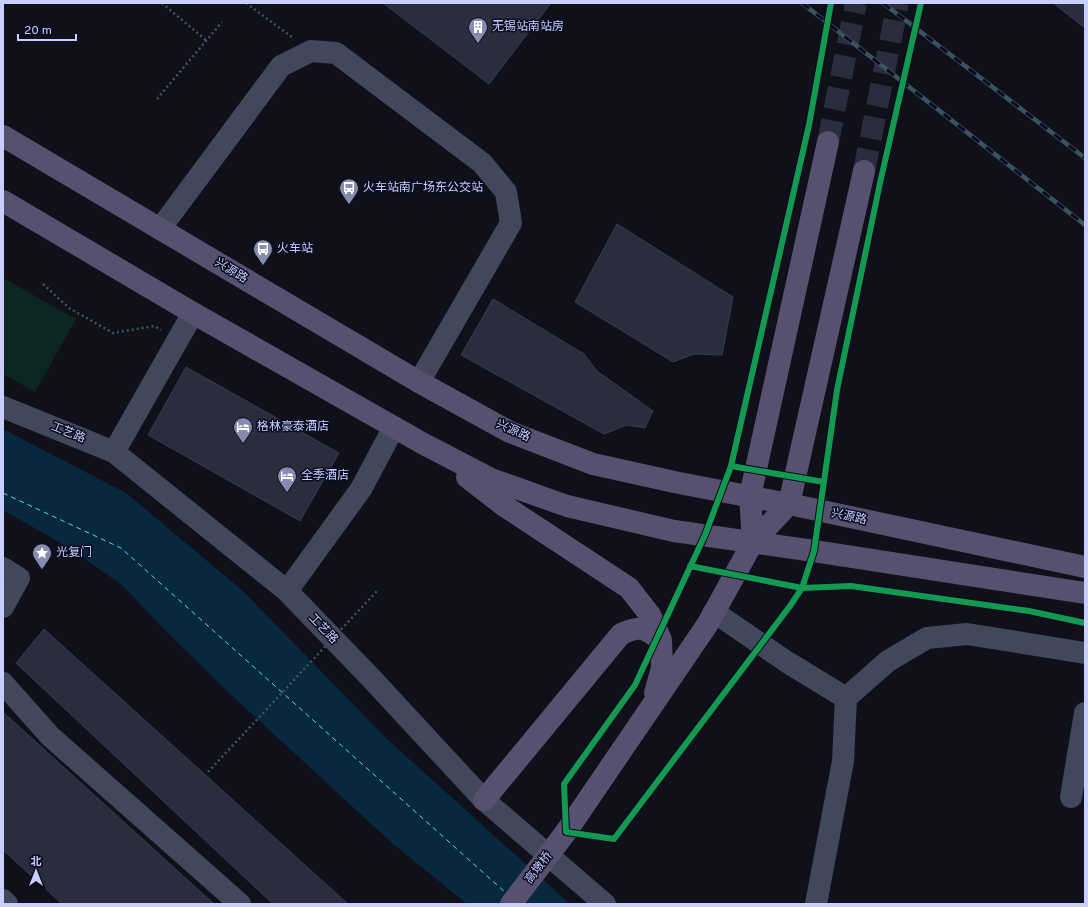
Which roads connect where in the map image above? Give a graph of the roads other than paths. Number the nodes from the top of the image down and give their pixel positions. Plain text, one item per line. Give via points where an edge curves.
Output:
1 (3, 136) edge
2 (828, 142) tunnel mouth
3 (864, 171) tunnel mouth
4 (5, 207) edge
5 (160, 229) junction
6 (193, 313) junction
7 (419, 382) junction
8 (3, 406) edge
9 (394, 427) junction
10 (422, 442) junction
11 (114, 452) junction
12 (750, 496) junction
13 (789, 504) junction
14 (753, 542) junction
15 (1085, 567) edge
16 (11, 573) edge
17 (287, 591) junction
18 (1085, 593) edge
19 (3, 607) edge
20 (714, 612) junction
21 (661, 640) junction
22 (1085, 653) edge
23 (3, 683) edge
24 (846, 698) junction
25 (651, 708) junction
26 (1085, 713) edge
27 (1070, 797) dead end
28 (484, 800) junction
29 (3, 900) edge
30 (7, 904) edge
31 (240, 904) edge
32 (511, 904) edge
33 (605, 904) edge
34 (816, 904) edge

1 - 5 main road, 兴源路
2 - 12 main road
3 - 13 main road
4 - 6 main road
5 - 7 main road, 兴源路
5 - 7 street via 281,66 311,52 336,53 482,163 506,192 511,223
6 - 9 main road
6 - 11 street
7 - 12 main road, 兴源路 via 510,432 593,464
8 - 11 street, 工艺路
9 - 10 main road
9 - 17 street via 361,489
10 - 14 main road via 491,479 567,506 674,531
10 - 21 main road via 503,505 629,588 650,615
11 - 17 street, 工艺路
12 - 13 main road, 兴源路
12 - 14 main road
13 - 14 main road, 高墩桥
13 - 15 main road, 兴源路
14 - 18 main road
14 - 20 main road, 高墩桥
16 - 19 street
17 - 28 street, 工艺路
20 - 24 street via 786,662
20 - 25 main road, 高墩桥
21 - 25 main road via 662,668
21 - 28 main road via 647,630 633,629 621,634
22 - 24 street via 966,634 927,638 888,661
23 - 31 street via 50,736
24 - 34 street via 842,761
25 - 32 main road, 高墩桥, bridge via 566,832
26 - 27 street
28 - 33 street, 工艺路
29 - 30 street

